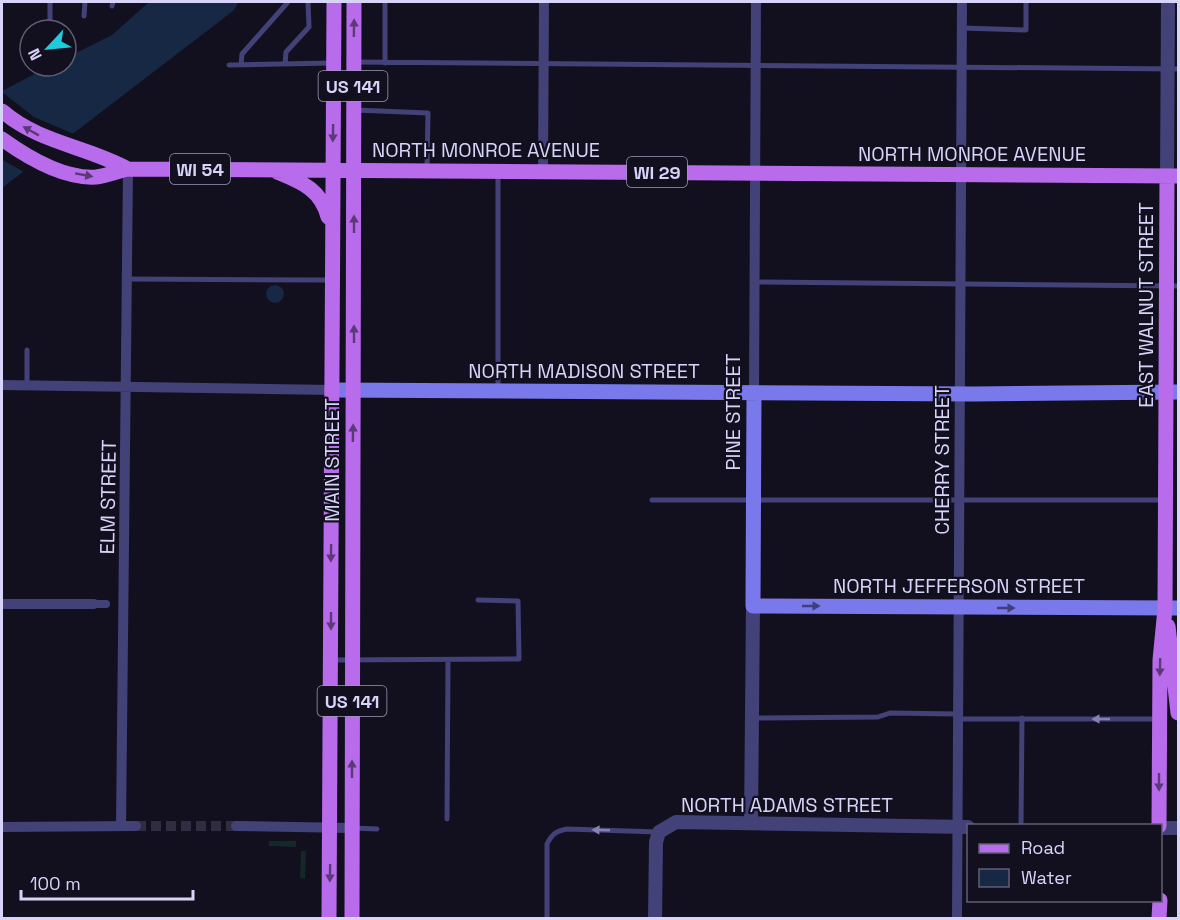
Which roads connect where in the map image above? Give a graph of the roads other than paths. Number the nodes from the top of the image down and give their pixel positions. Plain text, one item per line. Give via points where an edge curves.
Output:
1 (50, 2) edge
2 (85, 2) edge
3 (288, 2) edge
4 (308, 2) edge
5 (334, 2) edge
6 (354, 2) edge
7 (385, 2) edge
8 (544, 2) edge
9 (756, 2) edge
10 (962, 2) edge
11 (1026, 2) edge
12 (1168, 2) edge
13 (84, 16) dead end
14 (50, 18) edge
15 (962, 28) junction
16 (354, 62) junction
17 (334, 63) junction
18 (385, 63) junction
19 (285, 64) junction
20 (544, 64) junction
21 (229, 65) dead end
22 (241, 65) junction
23 (756, 67) junction
24 (962, 67) junction
25 (1173, 69) edge
26 (1173, 85) edge
27 (353, 110) junction
28 (2, 111) edge
29 (2, 139) edge
30 (1173, 139) edge
31 (128, 169) junction
32 (271, 170) junction
33 (333, 170) junction
34 (354, 170) junction
35 (426, 171) junction
36 (498, 171) junction
37 (543, 171) junction
38 (755, 173) junction
39 (961, 174) junction
40 (1173, 176) edge
41 (332, 236) junction
42 (127, 279) junction
43 (331, 280) junction
44 (755, 282) junction
45 (960, 283) junction
46 (1173, 285) edge
47 (27, 350) dead end
48 (2, 385) edge
49 (27, 386) junction
50 (127, 387) junction
51 (332, 390) junction
52 (353, 390) junction
53 (498, 392) junction
54 (1172, 392) edge
55 (754, 393) junction
56 (959, 394) junction
57 (652, 500) dead end
58 (753, 500) junction
59 (1166, 500) junction
60 (960, 501) junction
61 (478, 600) dead end
62 (2, 604) edge
63 (94, 604) joint
64 (106, 604) dead end
65 (753, 606) junction
66 (959, 607) junction
67 (1172, 609) edge
68 (331, 660) junction
69 (352, 660) junction
70 (448, 660) junction
71 (1179, 713) edge
72 (958, 716) junction
73 (751, 718) junction
74 (1022, 718) junction
75 (1160, 719) junction
76 (447, 819) dead end
77 (751, 822) junction
78 (1022, 824) edge
79 (1160, 824) edge
80 (121, 825) junction
81 (136, 826) tunnel mouth
82 (236, 826) tunnel mouth
83 (2, 827) edge
84 (330, 827) junction
85 (963, 827) edge
86 (1162, 827) edge
87 (351, 828) junction
88 (377, 828) dead end
89 (1179, 828) edge
90 (659, 832) junction
91 (1160, 902) edge
92 (328, 918) edge
93 (352, 918) edge
94 (547, 918) edge
95 (655, 918) edge
96 (957, 918) edge
97 (1160, 918) edge

1 - 14 lane
2 - 13 lane
3 - 22 lane via 242,54
4 - 19 lane via 309,27 286,52
5 - 17 main road, MAIN STREET / US 141
16 -> 6 main road, MAIN STREET / US 141
7 - 18 lane
8 - 20 street
9 - 23 street, PINE STREET
10 - 15 street, CHERRY STREET
11 - 15 lane via 1026,30
12 - 25 street, EAST WALNUT STREET
15 - 24 street, CHERRY STREET
16 - 18 lane
16 - 27 main road, MAIN STREET / US 141
17 - 19 lane
17 -> 33 main road, MAIN STREET / US 141
18 - 20 lane
19 - 22 lane
20 - 23 lane
20 - 37 street
21 - 22 lane
23 - 24 lane
23 - 38 street, PINE STREET
24 - 25 lane
24 - 39 street, CHERRY STREET
25 - 26 street, EAST WALNUT STREET
26 - 30 street, EAST WALNUT STREET
27 - 34 main road, MAIN STREET / US 141
27 - 35 lane via 428,113
31 -> 28 main road, WI 54 via 100,154 63,146 33,133
29 -> 31 main road, WI 54 via 40,162 72,173 96,177
30 - 40 street, EAST WALNUT STREET
31 - 32 main road, NORTH MONROE AVENUE / WI 54
31 - 42 street, ELM STREET
32 - 33 main road, NORTH MONROE AVENUE / WI 54
32 - 41 main road via 308,186 320,196
33 - 34 main road, NORTH MONROE AVENUE / WI 29
33 - 41 main road, MAIN STREET / US 141
34 - 35 main road, NORTH MONROE AVENUE / WI 29
52 -> 34 main road, MAIN STREET / US 141
35 - 36 main road, NORTH MONROE AVENUE / WI 29
36 - 37 main road, NORTH MONROE AVENUE / WI 29
36 - 53 lane
37 - 38 main road, NORTH MONROE AVENUE / WI 29
38 - 39 main road, NORTH MONROE AVENUE / WI 29
38 - 44 street, PINE STREET
39 - 40 main road, NORTH MONROE AVENUE / WI 29
39 - 45 street, CHERRY STREET
40 - 46 main road, EAST WALNUT STREET
41 - 43 main road, MAIN STREET / US 141
42 - 43 lane
42 - 50 street, ELM STREET
43 - 51 main road, MAIN STREET / US 141
44 - 45 lane
44 - 55 street, PINE STREET
45 - 46 lane
45 - 56 street, CHERRY STREET
46 - 54 main road, EAST WALNUT STREET
47 - 49 lane
48 - 49 street, NORTH MADISON STREET
49 - 50 street, NORTH MADISON STREET
50 - 51 street, NORTH MADISON STREET
50 - 80 street, ELM STREET
51 - 52 main road, NORTH MADISON STREET
51 -> 68 main road, MAIN STREET / US 141
52 - 53 main road, NORTH MADISON STREET
69 -> 52 main road, MAIN STREET / US 141
53 - 55 main road, NORTH MADISON STREET
54 - 56 main road, NORTH MADISON STREET
54 - 59 main road, EAST WALNUT STREET
55 - 56 main road, NORTH MADISON STREET
55 - 58 main road, PINE STREET
56 - 60 street, CHERRY STREET
57 - 58 lane
58 - 60 lane
58 - 65 main road, PINE STREET
59 - 60 lane
59 - 67 main road, EAST WALNUT STREET
60 - 66 street, CHERRY STREET
61 - 70 lane via 518,601 519,659
62 - 63 street
63 - 64 street
65 -> 66 main road, NORTH JEFFERSON STREET
65 - 73 street, PINE STREET
66 -> 67 main road, NORTH JEFFERSON STREET
66 - 72 street, CHERRY STREET
67 - 71 main road, EAST WALNUT STREET
67 -> 75 main road, EAST WALNUT STREET via 1161,643
68 - 69 lane
68 - 84 main road, MAIN STREET / US 141
69 - 70 lane
87 -> 69 main road, MAIN STREET / US 141
70 - 76 lane
72 - 73 lane
72 - 74 lane
72 - 85 street, CHERRY STREET
73 - 77 street, PINE STREET
75 -> 74 lane
74 - 78 lane
75 -> 79 main road, EAST WALNUT STREET
77 - 85 street, NORTH ADAMS STREET
77 - 90 street, NORTH ADAMS STREET via 675,822
80 - 81 street
80 - 83 street
82 - 84 street
84 - 87 street
84 -> 92 main road, MAIN STREET / US 141
85 - 96 street, CHERRY STREET
86 - 89 street
87 - 88 lane
87 - 93 main road, MAIN STREET / US 141
90 -> 94 lane via 557,831 547,844
90 - 95 street, NORTH ADAMS STREET
91 - 97 main road

